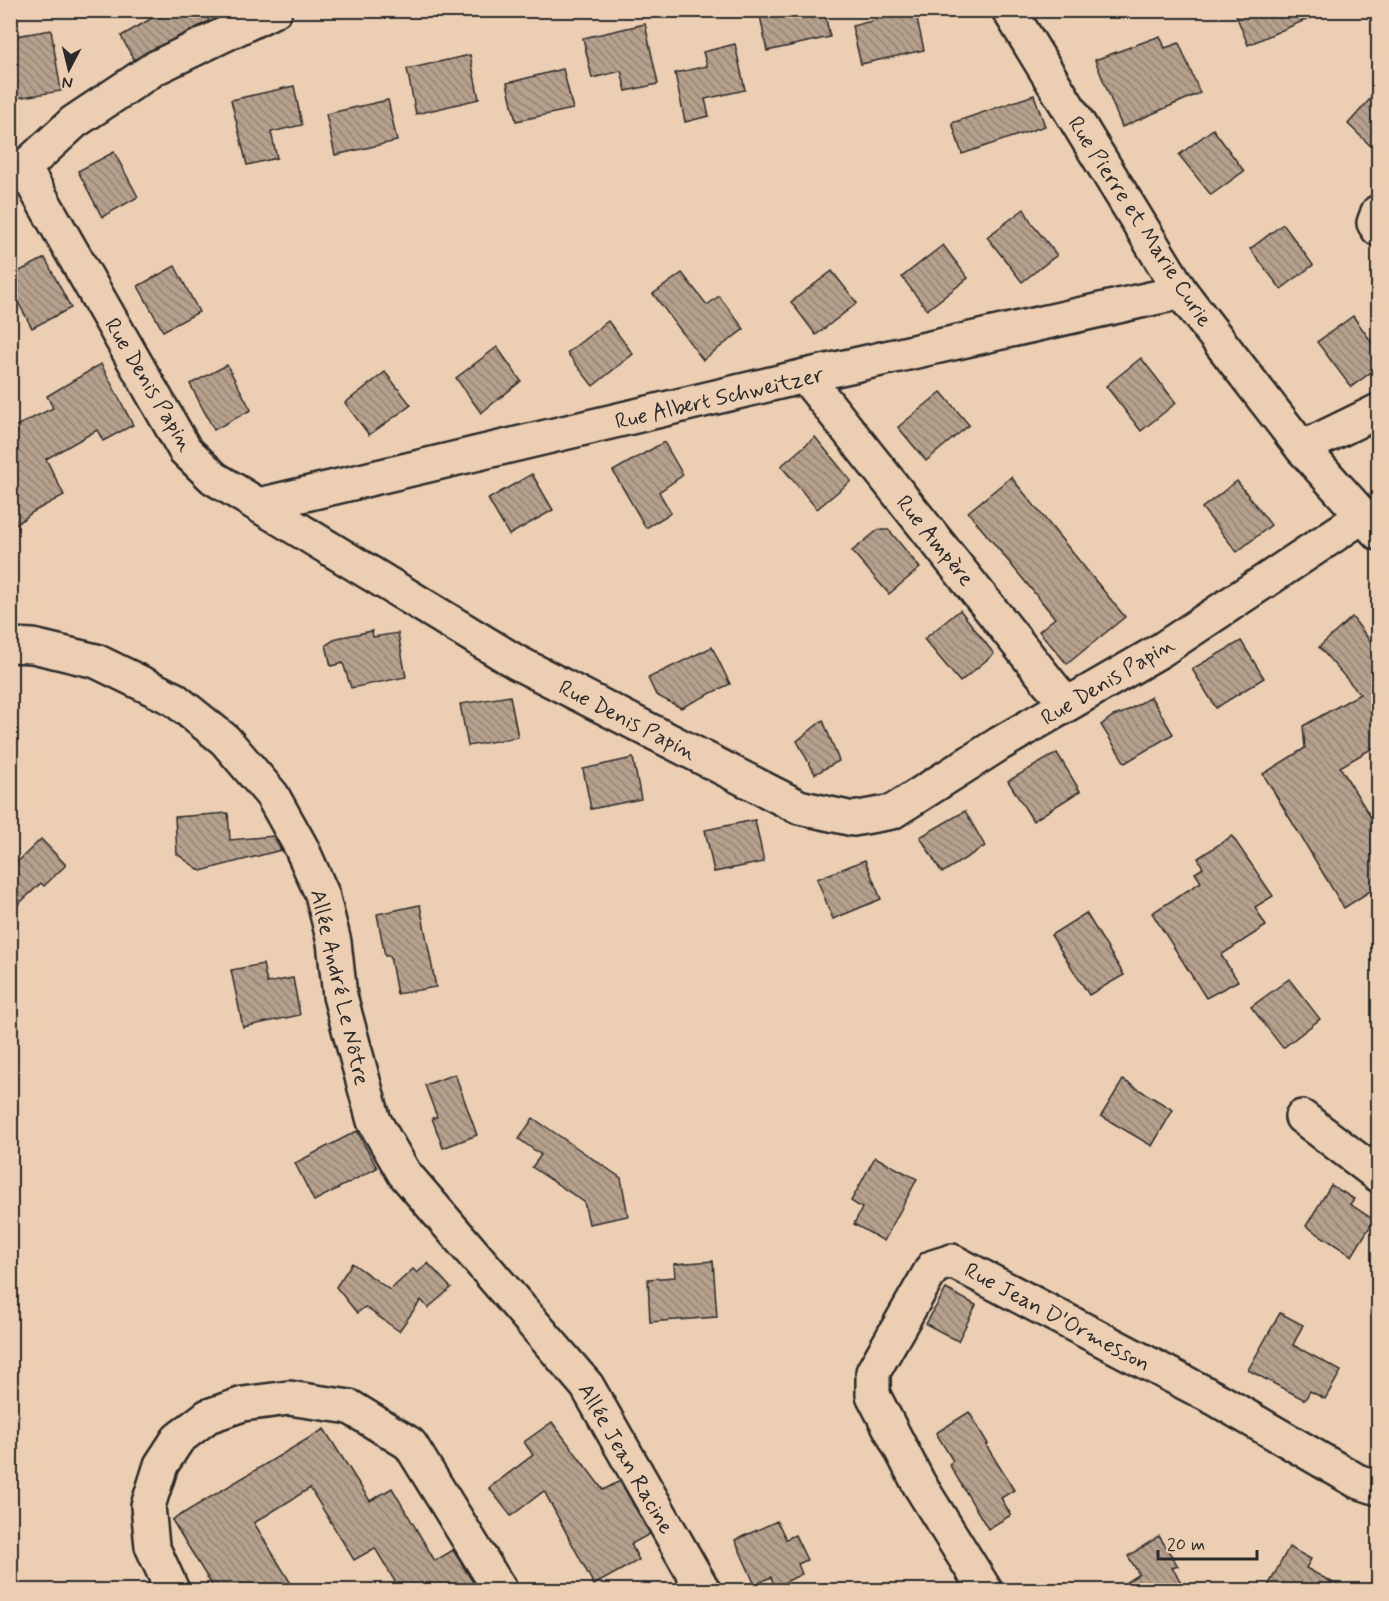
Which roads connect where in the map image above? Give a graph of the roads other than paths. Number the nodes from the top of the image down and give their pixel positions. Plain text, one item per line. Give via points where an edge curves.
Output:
1 (275, 10) edge
2 (1009, 10) edge
3 (1378, 212) edge
4 (1378, 229) edge
5 (1180, 292) junction
6 (805, 376) junction
7 (1378, 411) edge
8 (1302, 448) junction
9 (259, 506) junction
10 (1371, 525) edge
11 (10, 645) edge
12 (1066, 704) junction
13 (1302, 1117) dead end
14 (1378, 1175) edge
15 (542, 1332) joint
16 (1378, 1488) edge
17 (171, 1590) edge
18 (500, 1590) edge
19 (703, 1590) edge
20 (985, 1590) edge

1 - 9 street, Rue Denis Papin via 155,68 74,122 24,168 185,450 214,478
2 - 5 street, Rue Pierre et Marie Curie
3 - 4 street via 1374,223
5 - 6 street, Rue Albert Schweitzer
5 - 8 street, Rue Pierre et Marie Curie
6 - 9 street, Rue Albert Schweitzer
6 - 12 street, Rue Ampère
7 - 8 street
8 - 10 street, Rue Pierre et Marie Curie
9 - 12 street, Rue Denis Papin via 516,662 799,807 853,819 892,812
10 - 12 street, Rue Denis Papin
11 - 15 street, Allée André Le Nôtre via 33,646 96,661 174,699 225,740 272,795 322,894 334,942 339,996 374,1120 404,1173
13 - 14 street
15 - 19 street, Allée Jean Racine via 587,1386
16 - 20 street, Rue Jean D'Ormesson via 1357,1481 1218,1400 952,1261 933,1267 910,1304 873,1372 873,1395 919,1484
17 - 18 street via 152,1546 148,1506 161,1465 178,1439 208,1416 243,1404 289,1398 350,1407 410,1444

